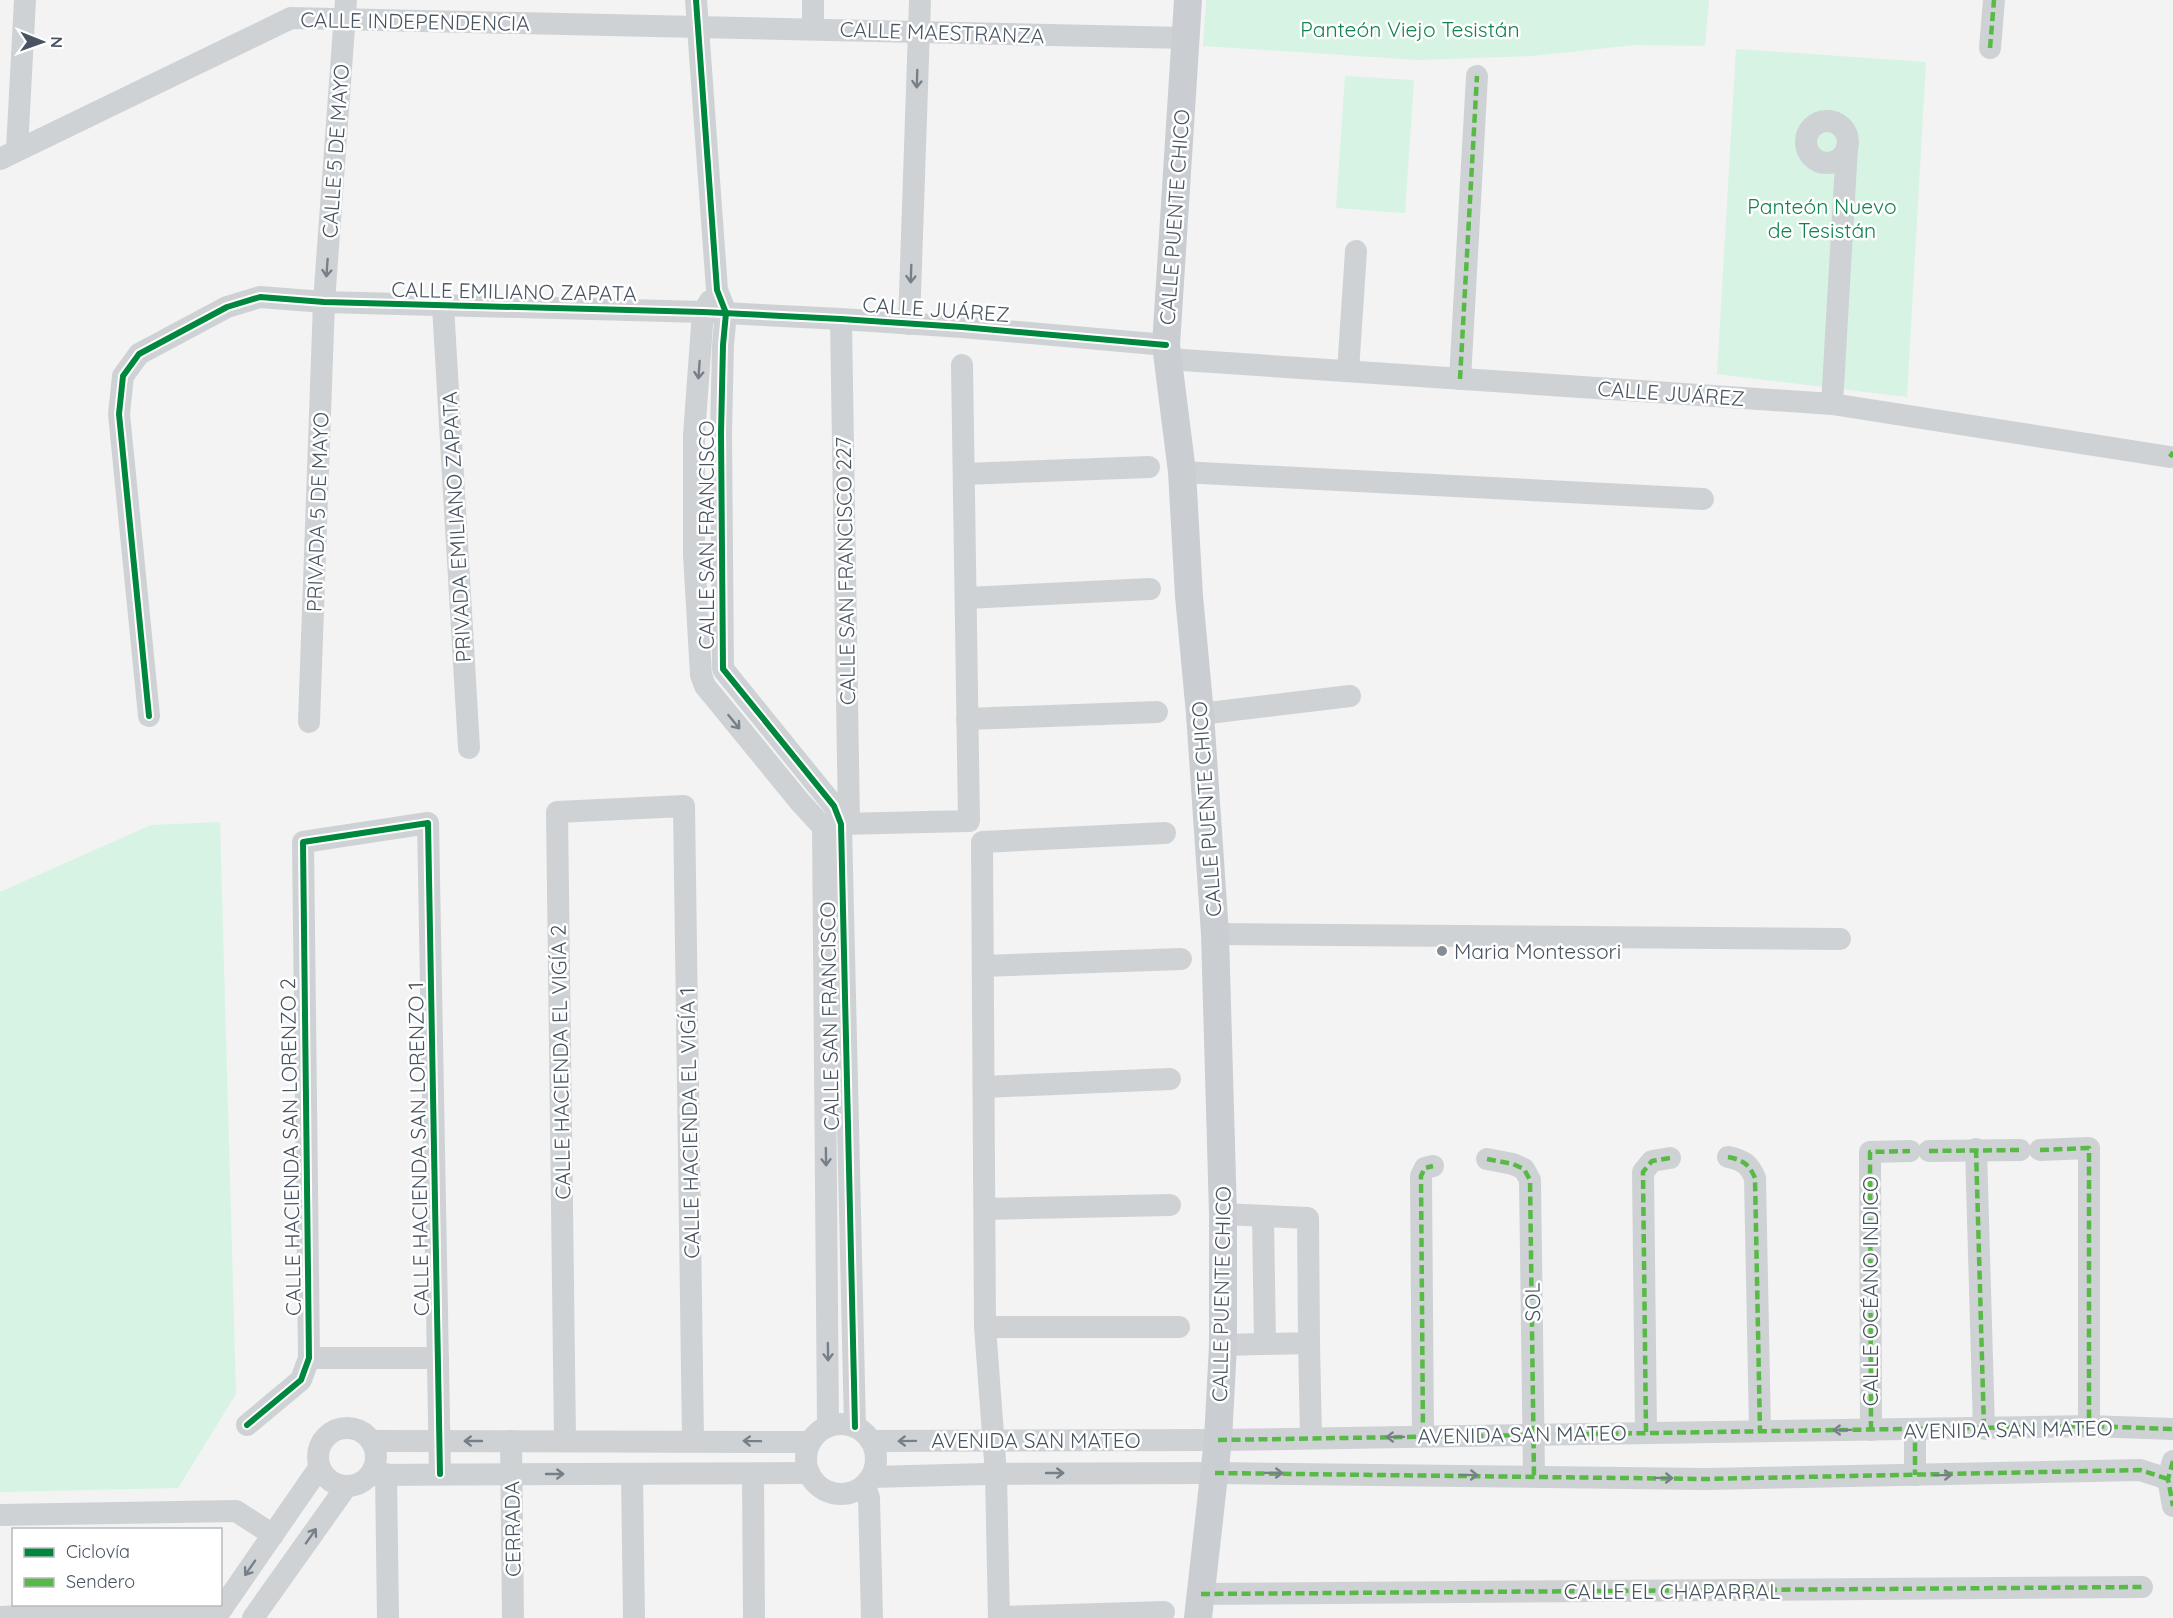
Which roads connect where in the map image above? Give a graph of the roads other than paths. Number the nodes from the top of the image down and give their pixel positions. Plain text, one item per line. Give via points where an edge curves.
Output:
1 (25, 0) edge
2 (696, 0) edge
3 (813, 0) edge
4 (921, 0) edge
5 (1188, 0) edge
6 (1994, 0) edge
7 (346, 9) edge
8 (698, 27) junction
9 (813, 28) junction
10 (919, 32) junction
11 (1185, 38) junction
12 (1990, 48) dead end
13 (1477, 76) dead end
14 (1847, 147) dead end
15 (8, 154) edge
16 (1356, 251) dead end
17 (717, 290) junction
18 (324, 302) junction
19 (443, 306) junction
20 (703, 312) junction
21 (726, 313) junction
22 (841, 319) junction
23 (909, 324) junction
24 (1167, 352) junction
25 (962, 365) dead end
26 (1348, 371) junction
27 (1460, 379) junction
28 (1832, 404) junction
29 (721, 433) junction
30 (694, 435) junction
31 (2170, 457) dead end
32 (1149, 467) dead end
33 (1182, 472) junction
34 (964, 474) junction
35 (1703, 499) dead end
36 (722, 554) junction
37 (694, 555) junction
38 (1150, 589) dead end
39 (966, 598) junction
40 (723, 669) junction
41 (705, 686) junction
42 (1350, 696) dead end
43 (1157, 712) dead end
44 (1200, 714) junction
45 (148, 716) dead end
46 (968, 719) junction
47 (309, 723) dead end
48 (469, 748) dead end
49 (684, 806) joint
50 (838, 825) junction
51 (1165, 833) dead end
52 (303, 842) joint
53 (1215, 934) junction
54 (1840, 939) dead end
55 (1181, 960) dead end
56 (983, 966) junction
57 (1170, 1079) dead end
58 (984, 1087) junction
59 (1976, 1149) junction
60 (1728, 1157) dead end
61 (1670, 1158) dead end
62 (1487, 1159) dead end
63 (1433, 1166) dead end
64 (1170, 1205) dead end
65 (985, 1209) junction
66 (1223, 1214) junction
67 (1263, 1217) junction
68 (985, 1327) junction
69 (1179, 1327) dead end
70 (1309, 1342) junction
71 (1265, 1344) junction
72 (1223, 1345) junction
73 (309, 1358) junction
74 (438, 1358) junction
75 (247, 1425) dead end
76 (828, 1426) junction
77 (2088, 1426) junction
78 (1983, 1429) junction
79 (2173, 1429) edge
80 (1870, 1430) junction
81 (1914, 1430) junction
82 (1760, 1431) junction
83 (1646, 1432) junction
84 (863, 1434) junction
85 (1423, 1436) junction
86 (1534, 1436) junction
87 (1311, 1438) junction
88 (371, 1440) junction
89 (645, 1440) junction
90 (693, 1440) junction
91 (993, 1440) junction
92 (1027, 1440) junction
93 (1218, 1440) junction
94 (440, 1441) junction
95 (511, 1441) junction
96 (565, 1441) junction
97 (810, 1442) junction
98 (319, 1468) junction
99 (2171, 1470) edge
100 (809, 1473) junction
101 (1025, 1473) junction
102 (1215, 1473) junction
103 (379, 1474) junction
104 (440, 1474) junction
105 (511, 1474) junction
106 (638, 1474) junction
107 (753, 1474) junction
108 (996, 1474) junction
109 (1915, 1475) junction
110 (1534, 1476) junction
111 (868, 1481) junction
112 (346, 1487) junction
113 (2173, 1506) edge
114 (0, 1515) edge
115 (273, 1535) junction
116 (2142, 1587) dead end
117 (1199, 1606) edge
118 (219, 1612) edge
119 (1164, 1612) dead end
120 (0, 1617) edge
121 (253, 1618) edge
122 (388, 1618) edge
123 (513, 1618) edge
124 (634, 1618) edge
125 (754, 1618) edge
126 (872, 1618) edge
127 (999, 1618) edge

1 - 15 street
2 - 8 street, CALLE SAN FRANCISCO
3 - 9 street
4 - 10 street
5 - 11 main road, CALLE PUENTE CHICO
6 - 12 street
7 - 8 street, CALLE INDEPENDENCIA
7 - 15 street, CALLE INDEPENDENCIA via 291,18
7 -> 18 street, CALLE 5 DE MAYO
8 - 9 street, CALLE MAESTRANZA
8 - 17 street, CALLE SAN FRANCISCO
9 - 10 street, CALLE MAESTRANZA
10 - 11 street, CALLE MAESTRANZA
10 -> 23 street
11 - 24 main road, CALLE PUENTE CHICO
13 - 27 street
14 - 28 street
16 - 26 street
17 - 20 street, CALLE SAN FRANCISCO
17 - 21 street, CALLE SAN FRANCISCO
18 - 19 street, CALLE EMILIANO ZAPATA
18 - 45 street, CALLE EMILIANO ZAPATA via 260,297 227,307 139,354 123,376 120,414
18 - 47 street, PRIVADA 5 DE MAYO
19 - 20 street, CALLE EMILIANO ZAPATA
19 - 48 street, PRIVADA EMILIANO ZAPATA
20 - 21 street, CALLE JUÁREZ
20 -> 30 street, CALLE SAN FRANCISCO
21 - 22 street, CALLE JUÁREZ
21 - 29 street, CALLE SAN FRANCISCO
22 - 23 street, CALLE JUÁREZ
22 - 50 street, CALLE SAN FRANCISCO 227
23 - 24 street, CALLE JUÁREZ
24 - 26 street, CALLE JUÁREZ
24 - 33 main road, CALLE PUENTE CHICO
25 - 34 street
26 - 27 street, CALLE JUÁREZ
27 - 28 street, CALLE JUÁREZ
28 - 31 street, CALLE JUÁREZ
29 - 30 street
29 - 36 street, CALLE SAN FRANCISCO
30 - 37 street, CALLE SAN FRANCISCO
32 - 34 street
33 - 35 street
33 - 44 main road, CALLE PUENTE CHICO
34 - 39 street
36 - 37 street
36 - 40 street, CALLE SAN FRANCISCO
37 - 41 street, CALLE SAN FRANCISCO via 700,675
38 - 39 street
39 - 46 street
40 - 41 street
40 - 50 street, CALLE SAN FRANCISCO via 834,806
41 -> 50 street, CALLE SAN FRANCISCO via 800,802
42 - 44 street
43 - 46 street
44 - 53 main road, CALLE PUENTE CHICO
46 - 50 street via 969,821
49 - 90 street, CALLE HACIENDA EL VIGÍA 1
49 - 96 street, CALLE HACIENDA EL VIGÍA 2 via 557,812
50 -> 76 street, CALLE SAN FRANCISCO
50 - 84 street, CALLE SAN FRANCISCO
51 - 56 street via 982,842
52 - 73 street, CALLE HACIENDA SAN LORENZO 2
52 - 74 street, CALLE HACIENDA SAN LORENZO 1 via 428,823
53 - 54 street
53 - 66 main road, CALLE PUENTE CHICO
55 - 56 street
56 - 58 street
57 - 58 street
58 - 65 street
59 - 77 street via 2089,1148
59 - 78 street
59 - 80 street, CALLE OCÉANO INDICO via 1870,1152
60 - 82 street via 1742,1160 1751,1167 1755,1178
61 - 83 street via 1652,1161 1643,1172
62 - 86 street, SOL via 1524,1169 1530,1180
63 - 85 street via 1425,1168 1421,1176
64 - 65 street
65 - 68 street
66 - 67 street
66 - 72 main road, CALLE PUENTE CHICO
67 - 70 street via 1308,1218
67 - 71 street
68 - 69 street
68 - 91 street
70 - 71 street
70 - 87 street
71 - 72 street
72 - 93 main road, CALLE PUENTE CHICO
73 - 74 street
73 - 75 street, CALLE HACIENDA SAN LORENZO 2 via 301,1380
74 - 94 street, CALLE HACIENDA SAN LORENZO 1
76 - 84 street, AVENIDA SAN MATEO via 842,1424
76 - 97 street
77 - 78 street, AVENIDA SAN MATEO
77 - 79 street, AVENIDA SAN MATEO
78 - 81 street, AVENIDA SAN MATEO
80 - 81 street, AVENIDA SAN MATEO
80 -> 82 street, AVENIDA SAN MATEO
81 - 109 street
82 - 83 street, AVENIDA SAN MATEO
83 - 86 street, AVENIDA SAN MATEO
91 -> 84 street, AVENIDA SAN MATEO
84 - 111 street via 876,1460
85 - 86 street, AVENIDA SAN MATEO
85 -> 87 street, AVENIDA SAN MATEO
86 - 110 street, SOL
87 - 93 street, AVENIDA SAN MATEO
88 - 94 street
88 - 98 street via 354,1429 333,1431 319,1447
88 - 103 street
89 - 90 street
89 - 96 street
89 - 106 street
97 -> 90 street
91 - 92 street, AVENIDA SAN MATEO
91 - 108 street
92 - 93 street, AVENIDA SAN MATEO
92 - 101 street
93 - 102 main road, CALLE PUENTE CHICO
95 -> 94 street
94 - 104 street, CALLE HACIENDA SAN LORENZO 1
95 - 96 street
95 - 105 street, CERRADA
97 - 100 street via 806,1457
98 - 112 street via 325,1478
98 - 115 street
109 -> 99 street, AVENIDA SAN MATEO
99 - 113 street
100 - 107 street
100 - 111 street, AVENIDA SAN MATEO via 816,1484 841,1494 854,1492
101 -> 102 street, AVENIDA SAN MATEO
101 - 108 street, AVENIDA SAN MATEO
102 -> 110 street, AVENIDA SAN MATEO
102 - 117 main road, CALLE PUENTE CHICO
103 - 104 street
103 - 112 street
103 - 122 street
104 - 105 street
105 -> 106 street
105 - 123 street, CERRADA
106 - 107 street
106 - 124 street
107 - 125 street
108 - 111 street, AVENIDA SAN MATEO
108 - 127 street
110 -> 109 street, AVENIDA SAN MATEO via 1705,1479
111 - 126 street
121 -> 112 street
114 - 115 street via 236,1511
115 -> 118 street
116 - 117 street, CALLE EL CHAPARRAL
118 - 120 street
119 - 127 street

